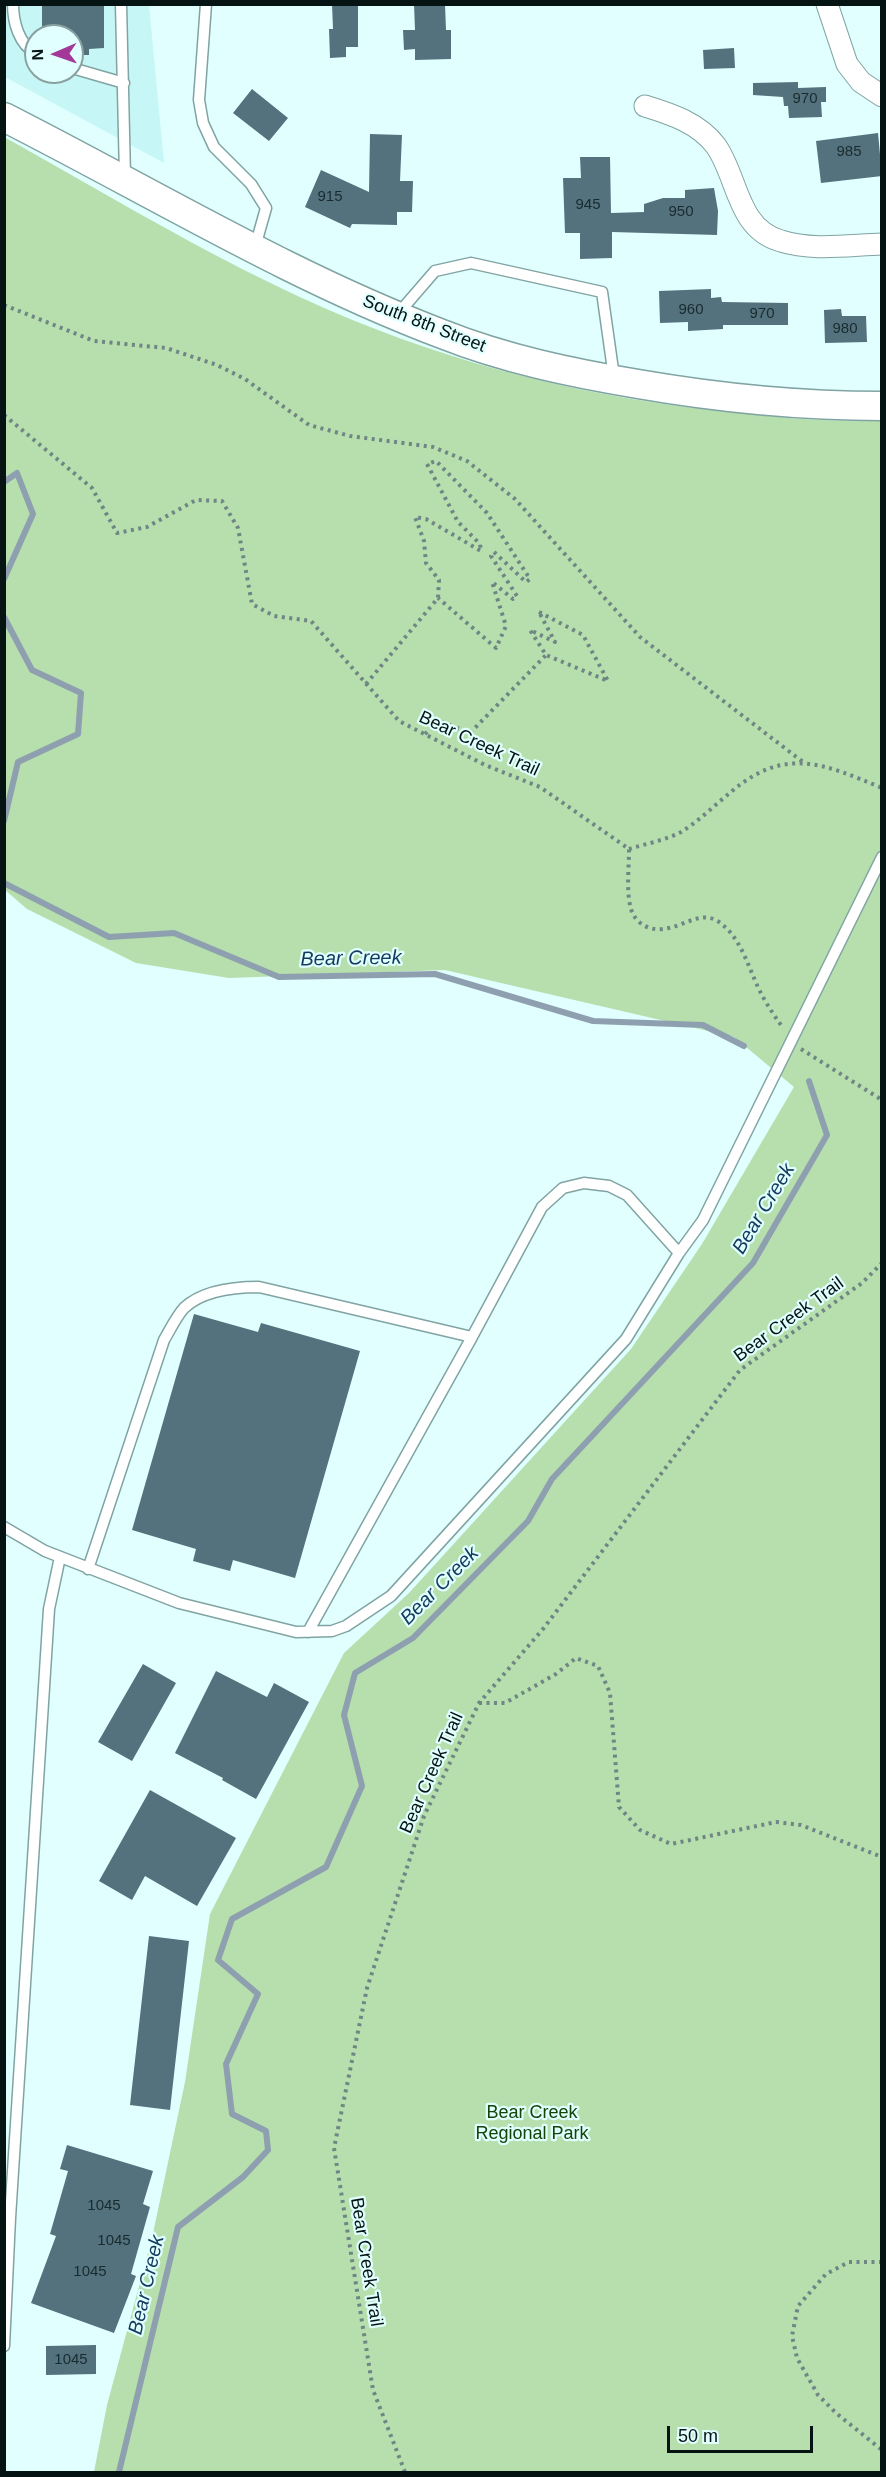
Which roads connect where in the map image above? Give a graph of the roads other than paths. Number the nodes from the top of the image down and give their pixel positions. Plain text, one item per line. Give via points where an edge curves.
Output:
1 (13, 4) edge
2 (121, 4) edge
3 (206, 4) edge
4 (827, 4) edge
5 (24, 41) edge
6 (84, 71) edge
7 (124, 83) junction
8 (882, 96) edge
9 (645, 106) dead end
10 (4, 117) edge
11 (125, 180) junction
12 (882, 244) edge
13 (254, 250) junction
14 (396, 315) junction
15 (615, 380) junction
16 (882, 405) edge
17 (882, 857) edge
18 (679, 1253) junction
19 (472, 1337) junction
20 (4, 1527) edge
21 (60, 1557) junction
22 (88, 1569) junction
23 (308, 1632) junction
24 (4, 2346) edge

1 - 5 lane via 17,32
2 - 7 lane
3 - 13 lane via 199,100 214,147 251,184 266,208
4 - 8 street via 847,64 861,82
6 - 7 lane
7 - 11 lane
9 - 12 street via 674,115 716,146 746,213 778,241 800,246
10 - 11 main road, South 8th Street
11 - 13 main road, South 8th Street
13 - 14 main road, South 8th Street
14 - 15 main road, South 8th Street via 526,362
14 - 15 lane via 435,271 471,263 602,292
15 - 16 main road, South 8th Street via 724,398
17 - 18 lane via 702,1220
18 - 19 lane via 627,1195 609,1186 584,1183 563,1188 542,1208
18 - 23 lane via 626,1339 391,1596 346,1626
19 - 22 lane via 259,1287 236,1287 201,1296 183,1309 164,1340
19 - 23 lane
20 - 21 lane
21 - 22 lane
21 - 24 lane via 49,1609
22 - 23 lane via 179,1603

